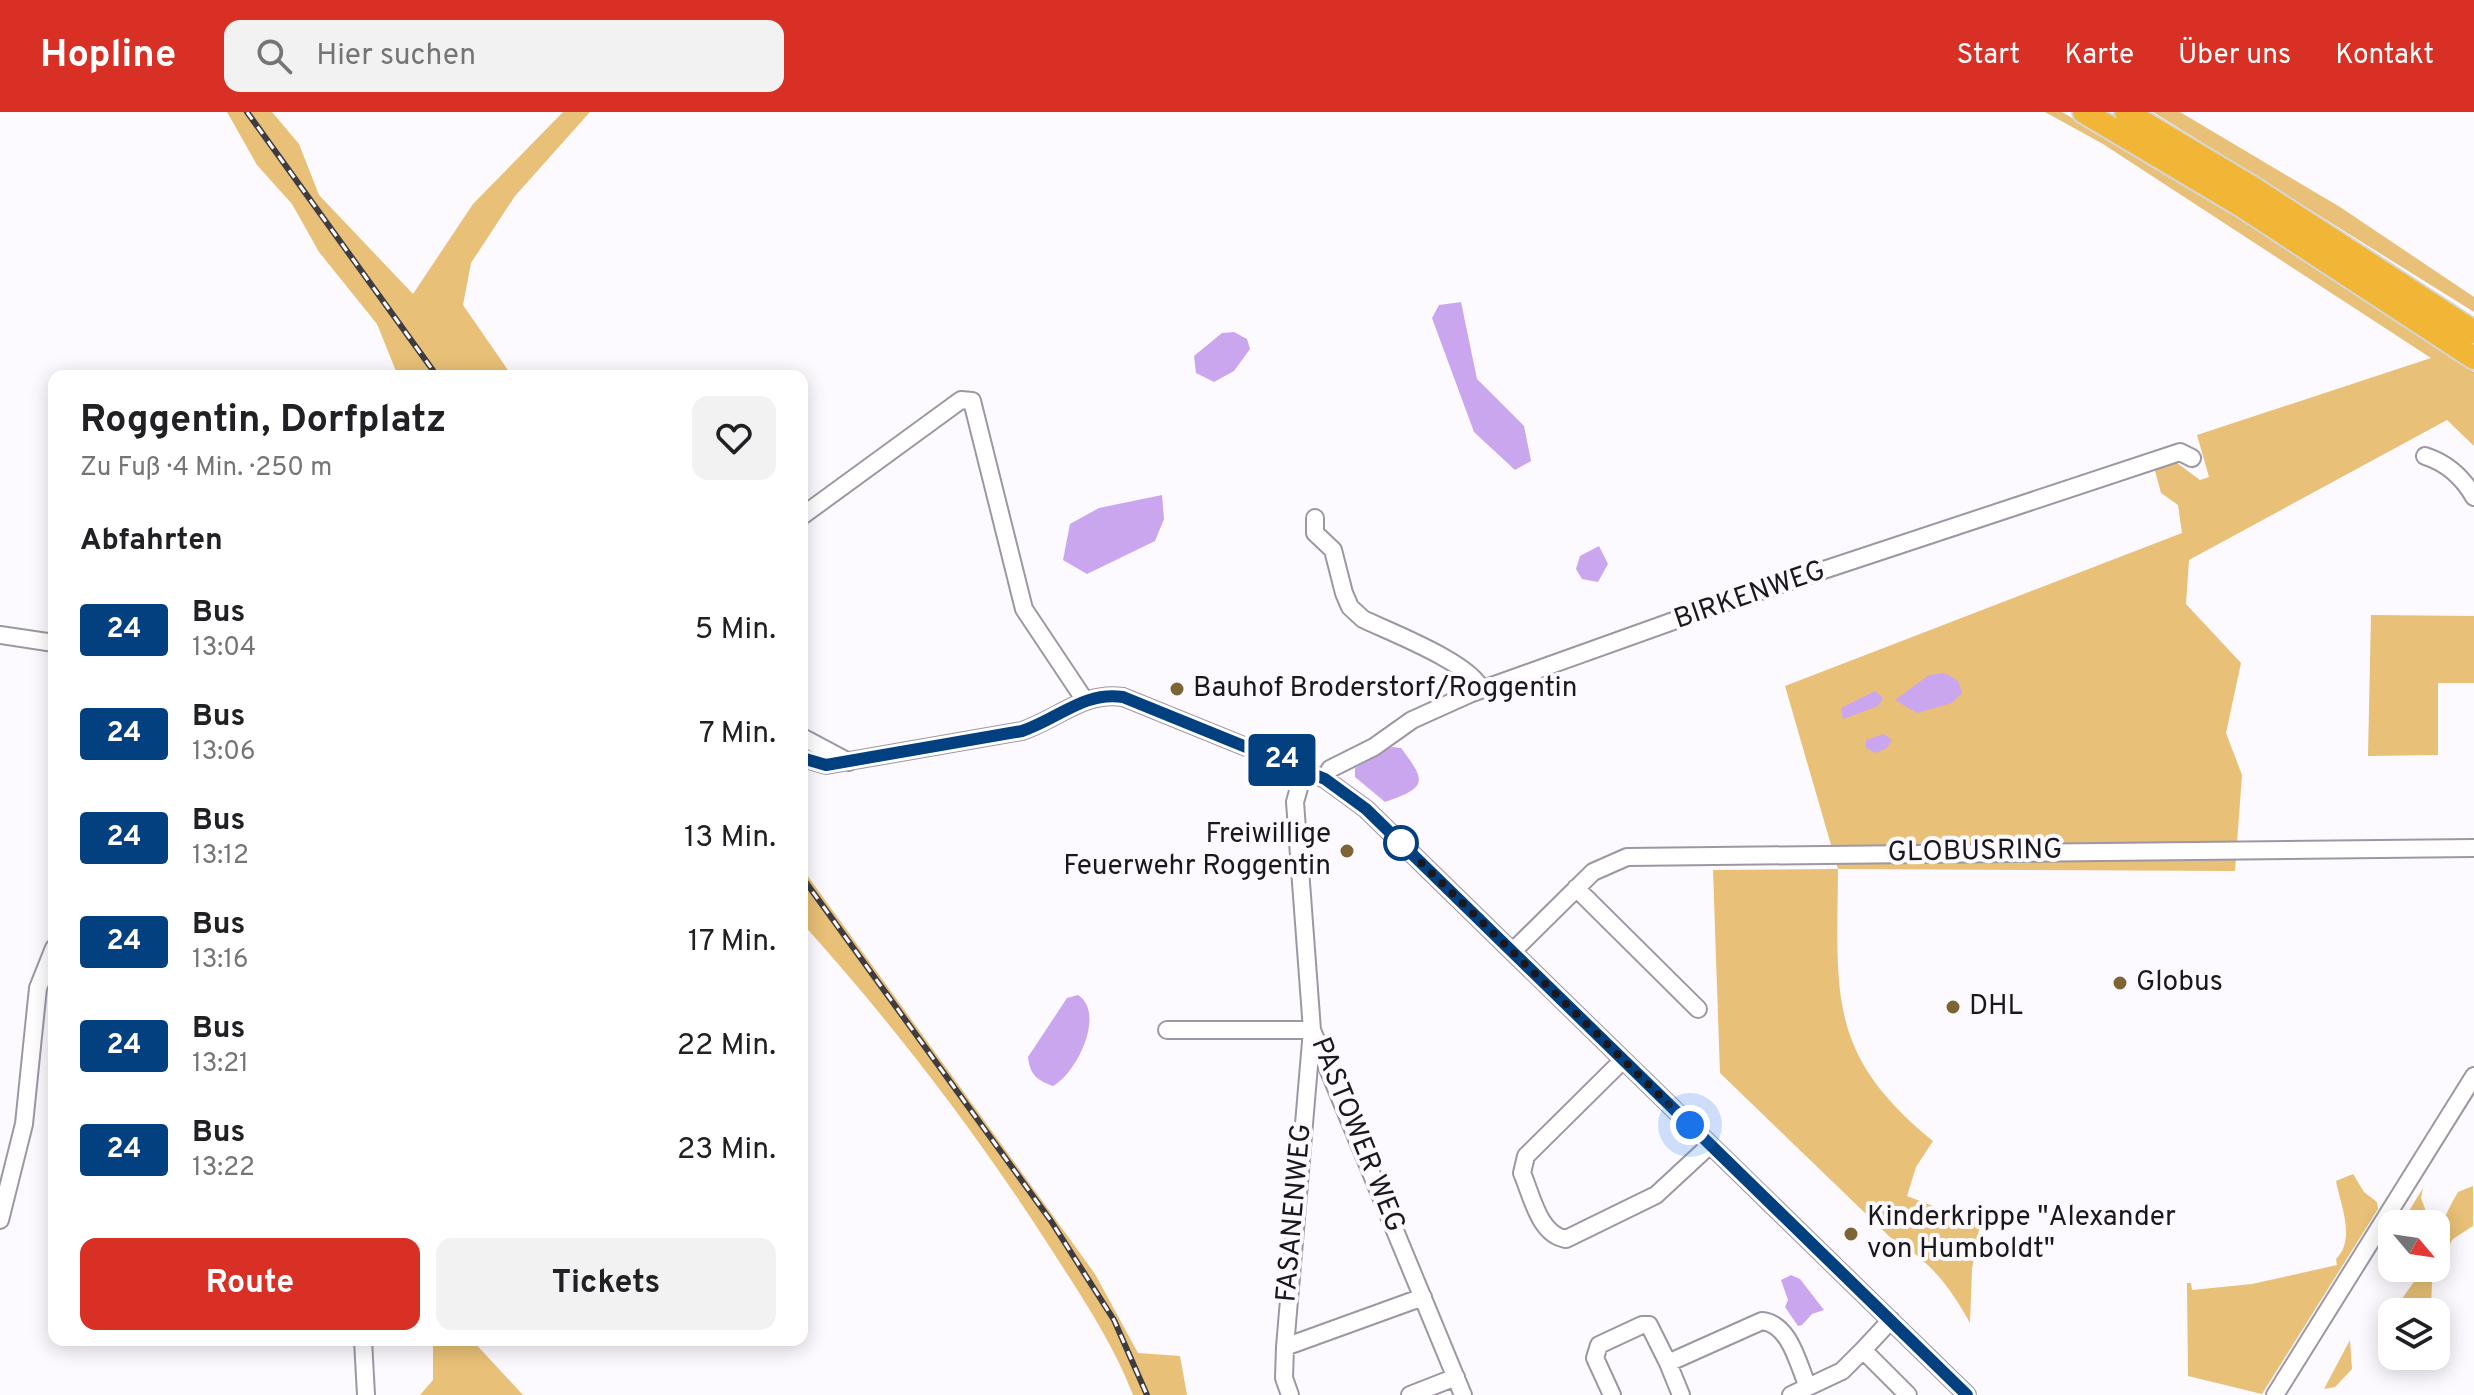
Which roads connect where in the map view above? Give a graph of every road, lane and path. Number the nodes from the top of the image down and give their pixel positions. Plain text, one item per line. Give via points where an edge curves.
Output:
1 (2084, 112) edge
2 (2126, 112) edge
3 (2474, 332) edge
4 (2474, 358) edge
5 (2425, 456) dead end
6 (2192, 458) dead end
7 (2474, 497) edge
8 (808, 512) edge
9 (1315, 518) dead end
10 (0, 635) edge
11 (48, 642) edge
12 (1481, 689) junction
13 (1084, 699) junction
14 (808, 740) edge
15 (808, 760) edge
16 (849, 762) junction
17 (1304, 770) junction
18 (1325, 779) junction
19 (2474, 848) edge
20 (1576, 888) junction
21 (1513, 951) junction
22 (48, 963) edge
23 (1698, 1009) dead end
24 (1167, 1030) dead end
25 (1312, 1030) junction
26 (1623, 1060) junction
27 (2474, 1076) edge
28 (1710, 1145) junction
29 (0, 1220) edge
30 (1423, 1297) junction
31 (1891, 1320) junction
32 (363, 1346) edge
33 (1285, 1347) junction
34 (1863, 1350) junction
35 (1668, 1363) junction
36 (1456, 1377) junction
37 (1808, 1387) junction
38 (366, 1395) edge
39 (1290, 1395) edge
40 (1410, 1395) edge
41 (1463, 1395) edge
42 (1612, 1395) edge
43 (1681, 1395) edge
44 (1791, 1395) edge
45 (1908, 1395) edge
46 (1967, 1395) edge
47 (2275, 1395) edge

1 - 4 highway via 2242,206
2 - 3 highway
5 - 7 street via 2443,462
6 - 12 street, BIRKENWEG via 2180,452
8 - 13 street via 961,400 972,401 1024,609
9 - 12 street via 1313,526 1333,550 1350,607 1363,619 1463,669
10 - 11 street
12 - 18 street, BIRKENWEG via 1412,720 1330,769
13 - 16 street via 1022,731
13 - 17 street via 1123,697
14 - 16 street
15 - 16 street via 826,765
17 - 18 street
17 - 25 street, PASTOWER WEG via 1295,802
18 - 21 street via 1366,809
19 - 20 street, GLOBUSRING via 1644,856 1609,863
20 - 21 street, GLOBUSRING
20 - 23 street via 1646,948
21 - 26 street
22 - 29 street via 38,988 24,1124
24 - 25 street
25 - 30 street, PASTOWER WEG
25 - 33 street, FASANENWEG
26 - 28 street
26 - 28 street via 1522,1164 1545,1227 1554,1237 1566,1239 1656,1195
27 - 47 street
28 - 31 street
30 - 33 street
30 - 36 street, PASTOWER WEG
31 - 34 street
31 - 46 street
32 - 38 street
33 - 39 street, FASANENWEG via 1284,1378
34 - 37 street via 1842,1371
34 - 45 street
35 - 37 street via 1762,1321 1774,1323 1783,1330
35 - 42 street via 1649,1325 1599,1345 1595,1358
35 - 43 street
36 - 40 street
36 - 41 street, PASTOWER WEG
37 - 44 street

